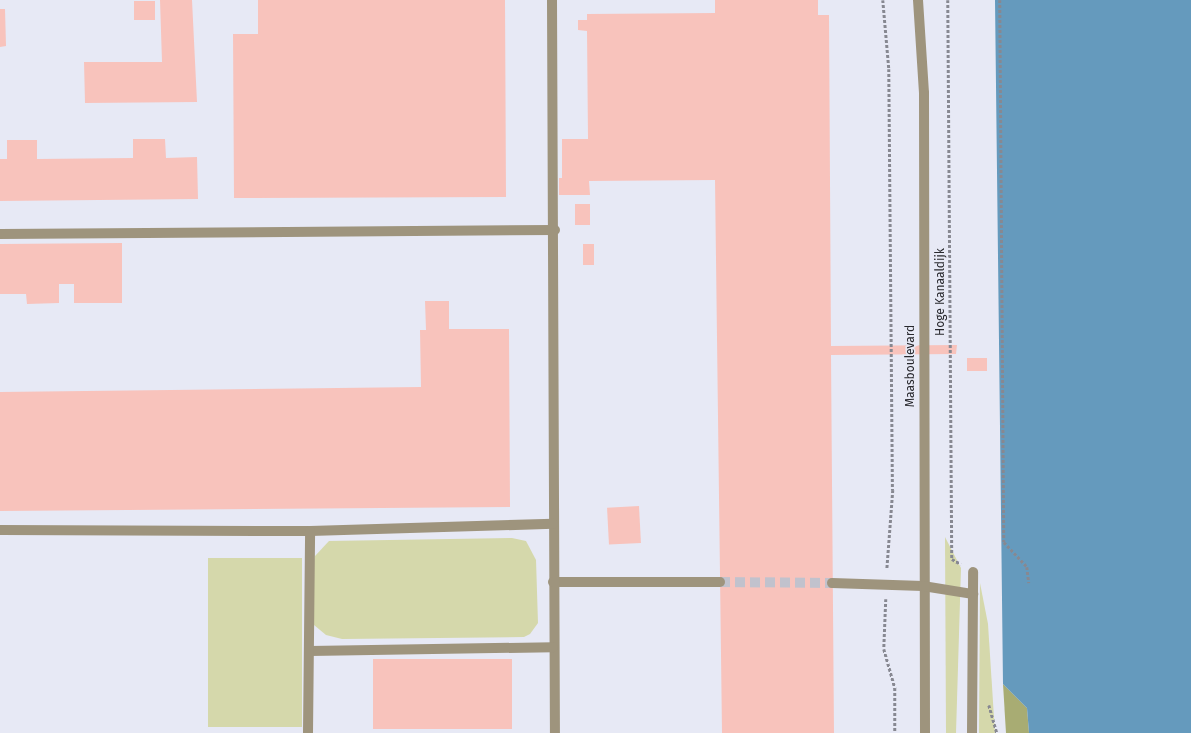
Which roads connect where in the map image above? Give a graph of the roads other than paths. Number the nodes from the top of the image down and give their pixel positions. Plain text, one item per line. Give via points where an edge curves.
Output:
1 (552, 0) edge
2 (918, 0) edge
3 (555, 230) junction
4 (0, 234) edge
5 (553, 524) junction
6 (0, 530) edge
7 (310, 530) junction
8 (973, 572) road end
9 (554, 582) junction
10 (720, 582) tunnel mouth
11 (832, 584) tunnel mouth
12 (923, 586) junction
13 (973, 594) junction
14 (553, 647) junction
15 (310, 650) junction
16 (308, 733) edge
17 (555, 733) edge
18 (925, 733) edge
19 (972, 733) edge

1 - 3 street
2 - 12 street, Maasboulevard via 924,93
3 - 4 street
3 - 5 street
5 - 7 street
5 - 9 street
6 - 7 street
7 - 15 street
8 - 13 street
9 - 10 street
9 - 14 street
11 - 12 street
12 - 13 street
12 - 18 street, Maasboulevard
13 - 19 street
14 - 15 street
14 - 17 street
15 - 16 street

